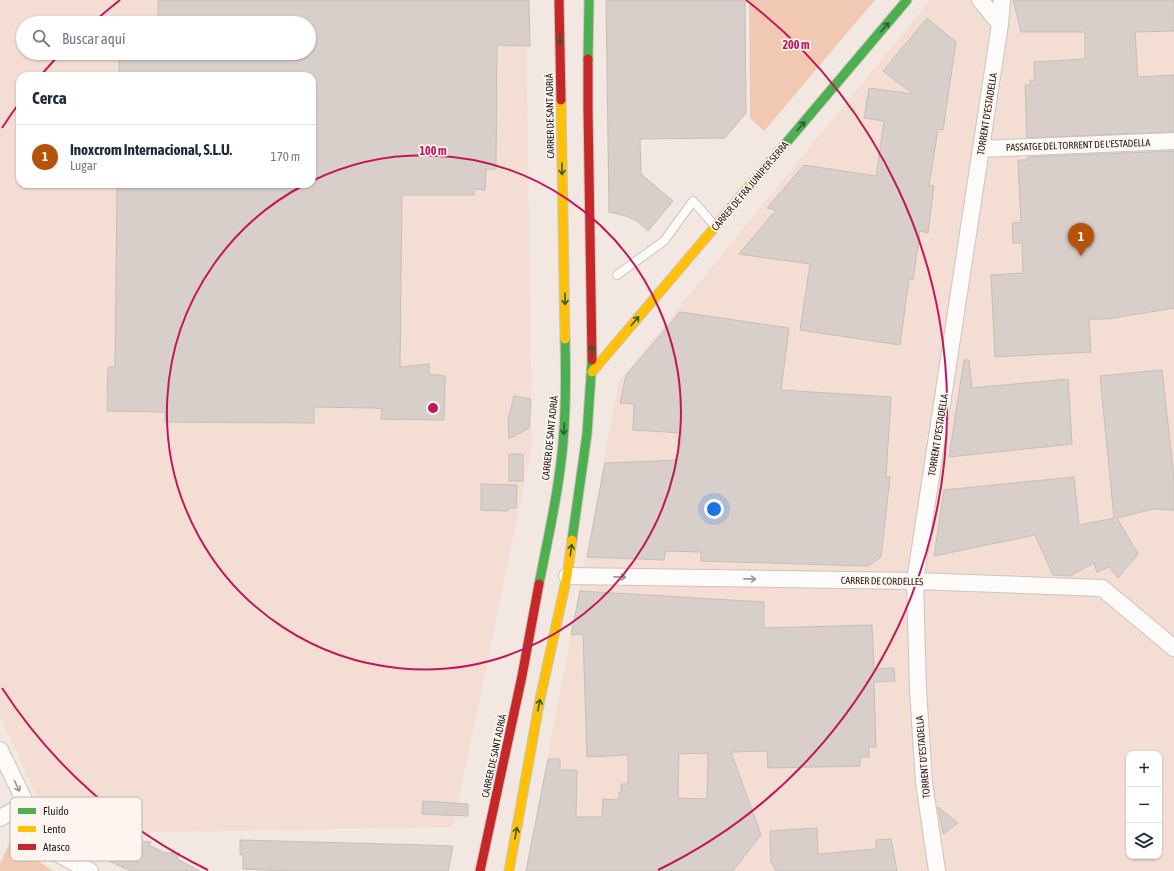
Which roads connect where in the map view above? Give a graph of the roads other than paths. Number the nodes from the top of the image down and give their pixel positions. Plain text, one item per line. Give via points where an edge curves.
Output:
1 (559, 0) edge
2 (589, 0) edge
3 (907, 0) edge
4 (980, 0) edge
5 (1002, 0) edge
6 (1000, 24) junction
7 (1174, 141) edge
8 (982, 149) junction
9 (716, 226) junction
10 (617, 275) dead end
11 (592, 372) junction
12 (567, 576) junction
13 (915, 582) junction
14 (1174, 648) edge
15 (0, 750) edge
16 (23, 797) edge
17 (10, 813) edge
18 (0, 818) edge
19 (71, 861) edge
20 (90, 871) edge
21 (480, 871) edge
22 (508, 871) edge
23 (937, 871) edge

1 -> 21 street, CARRER DE SANT ADRIÀ via 566,389 563,444 522,676
11 -> 2 street
9 -> 3 street, CARRER DE FRA JUNÍPER SERRA
4 - 6 street
5 - 6 street, TORRENT D'ESTADELLA
6 - 8 street, TORRENT D'ESTADELLA
7 - 8 street, PASSATGE DEL TORRENT DE L'ESTADELLA
8 - 13 street, TORRENT D'ESTADELLA
9 - 10 lane via 693,201 664,241
11 -> 9 street, CARRER DE FRA JUNÍPER SERRA
12 -> 11 street via 587,434
12 -> 13 street, CARRER DE CORDELLES
22 -> 12 street via 540,699
13 - 14 street, CARRER DE CORDELLES via 1102,588
13 - 23 street, TORRENT D'ESTADELLA via 918,690 924,775
15 -> 16 street
17 - 18 street
19 - 20 street

